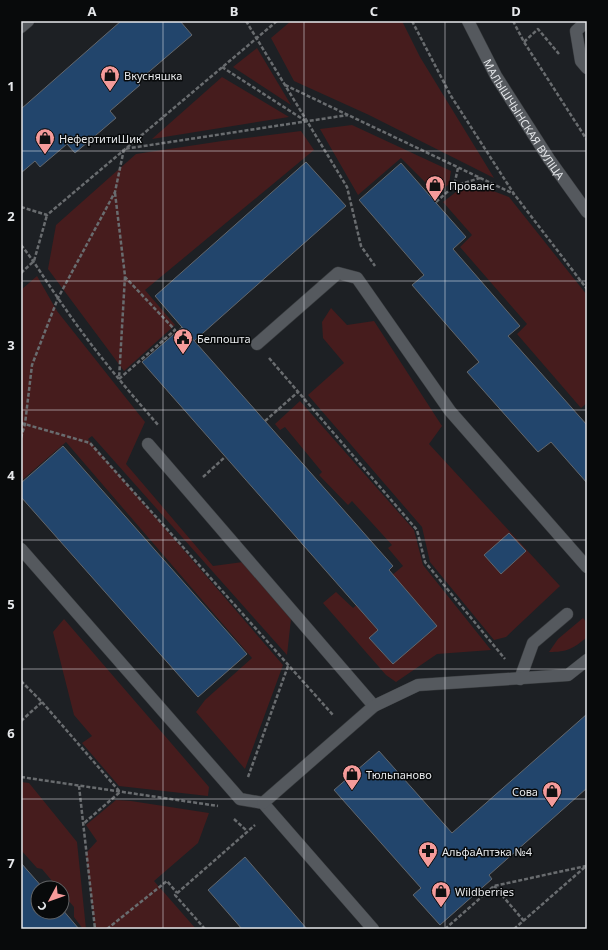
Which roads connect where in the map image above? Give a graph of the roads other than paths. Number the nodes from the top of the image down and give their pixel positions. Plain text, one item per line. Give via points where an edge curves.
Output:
1 (28, 21) edge
2 (468, 21) edge
3 (587, 21) edge
4 (21, 27) edge
5 (587, 68) edge
6 (587, 212) edge
7 (257, 344) road end
8 (148, 444) dead end
9 (21, 548) edge
10 (587, 567) edge
11 (567, 614) dead end
12 (587, 660) edge
13 (520, 679) junction
14 (374, 706) junction
15 (263, 803) junction
16 (373, 929) edge

1 - 4 street
2 - 6 street, МАЛЫШЧЫНСКАЯ ВУЛІЦА via 496,76 549,159
3 - 5 street via 576,31 581,61
7 - 10 street via 338,273 357,278 450,411
8 - 14 street
9 - 15 street via 240,799
11 - 13 street via 533,643
12 - 13 street via 568,676
13 - 14 street via 418,685
14 - 15 street
15 - 16 street

